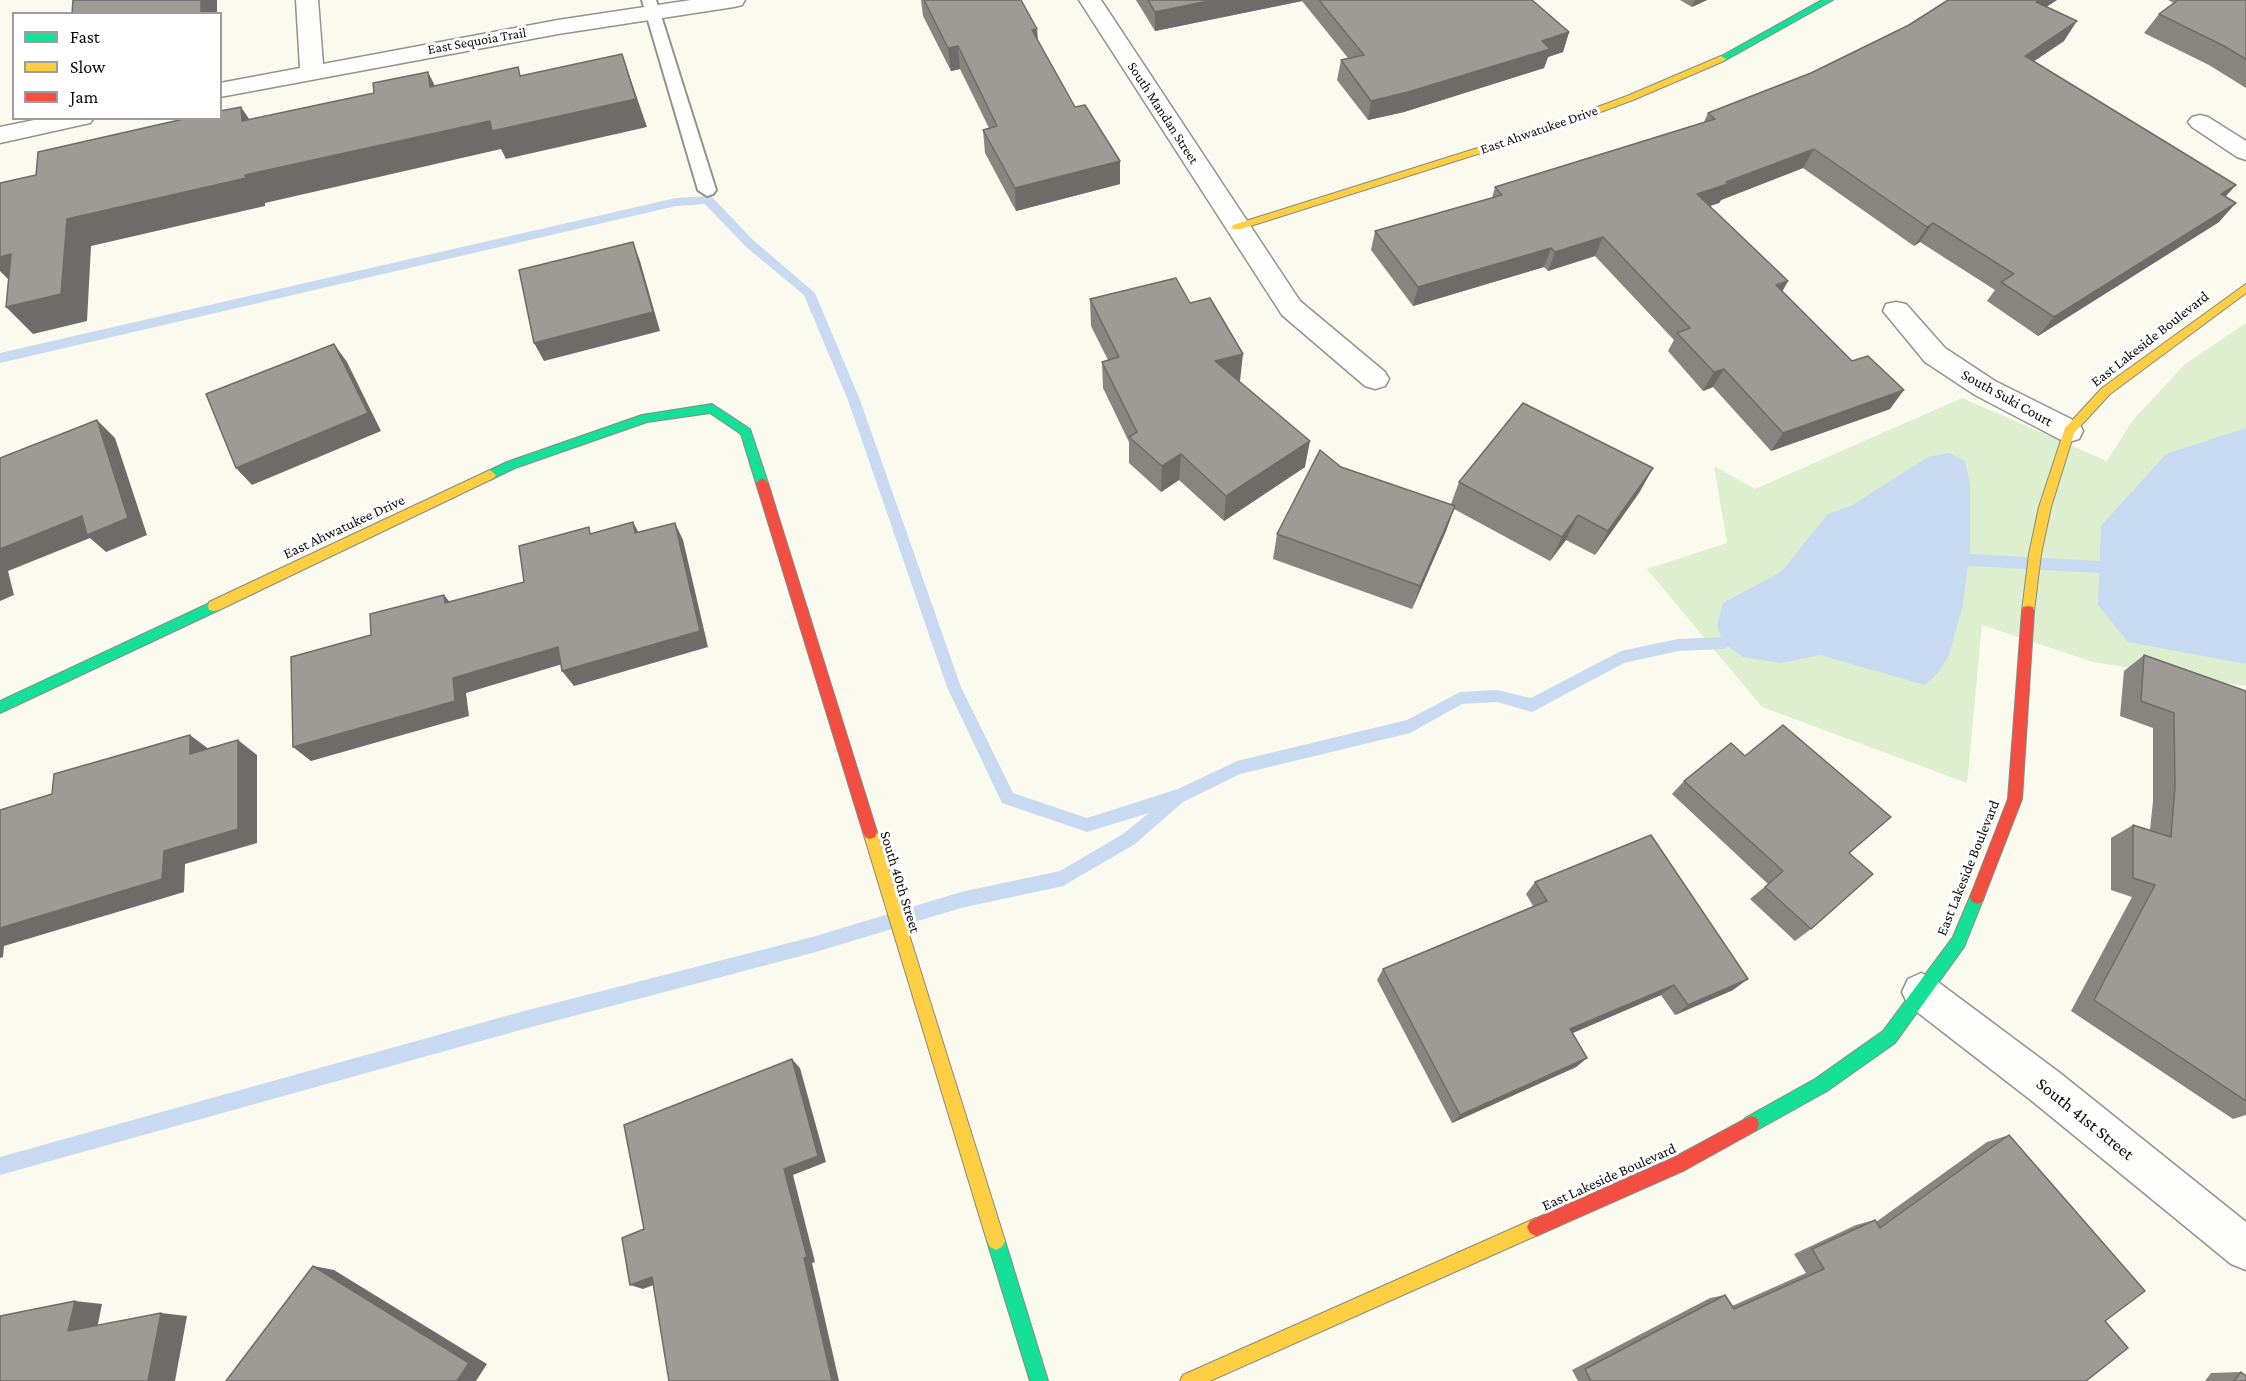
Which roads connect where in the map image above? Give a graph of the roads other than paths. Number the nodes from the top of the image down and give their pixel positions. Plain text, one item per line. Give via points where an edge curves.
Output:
1 (307, 0) edge
2 (734, 0) edge
3 (1090, 0) edge
4 (1829, 0) edge
5 (652, 6) edge
6 (312, 71) junction
7 (222, 90) edge
8 (72, 120) edge
9 (2200, 122) dead end
10 (0, 135) edge
11 (2246, 152) edge
12 (707, 190) dead end
13 (1237, 227) junction
14 (2246, 288) edge
15 (1896, 311) dead end
16 (1375, 379) dead end
17 (712, 408) joint
18 (2069, 431) junction
19 (0, 707) edge
20 (1921, 992) junction
21 (2246, 1249) edge
22 (1039, 1381) edge
23 (1189, 1381) edge

1 - 6 street
2 - 5 street, East Sequoia Trail
3 - 13 street, South Mandan Street
4 - 13 street, East Ahwatukee Drive via 1711,66 1640,94 1541,131
5 - 6 street, East Sequoia Trail
5 - 12 lane
6 - 7 street, East Sequoia Trail
8 - 10 street
9 - 11 street
13 - 16 street, South Mandan Street via 1290,308
14 - 18 street, East Lakeside Boulevard via 2106,391
15 - 18 street, South Suki Court via 1935,355 1985,388
17 - 19 street, East Ahwatukee Drive via 646,418 511,465
17 - 22 street, South 40th Street via 746,432
18 - 20 street, East Lakeside Boulevard via 2044,507 2035,554 2014,799 1959,942
20 - 21 street, South 41st Street via 2046,1087
20 - 23 street, East Lakeside Boulevard via 1889,1037 1870,1051 1821,1085 1679,1164

